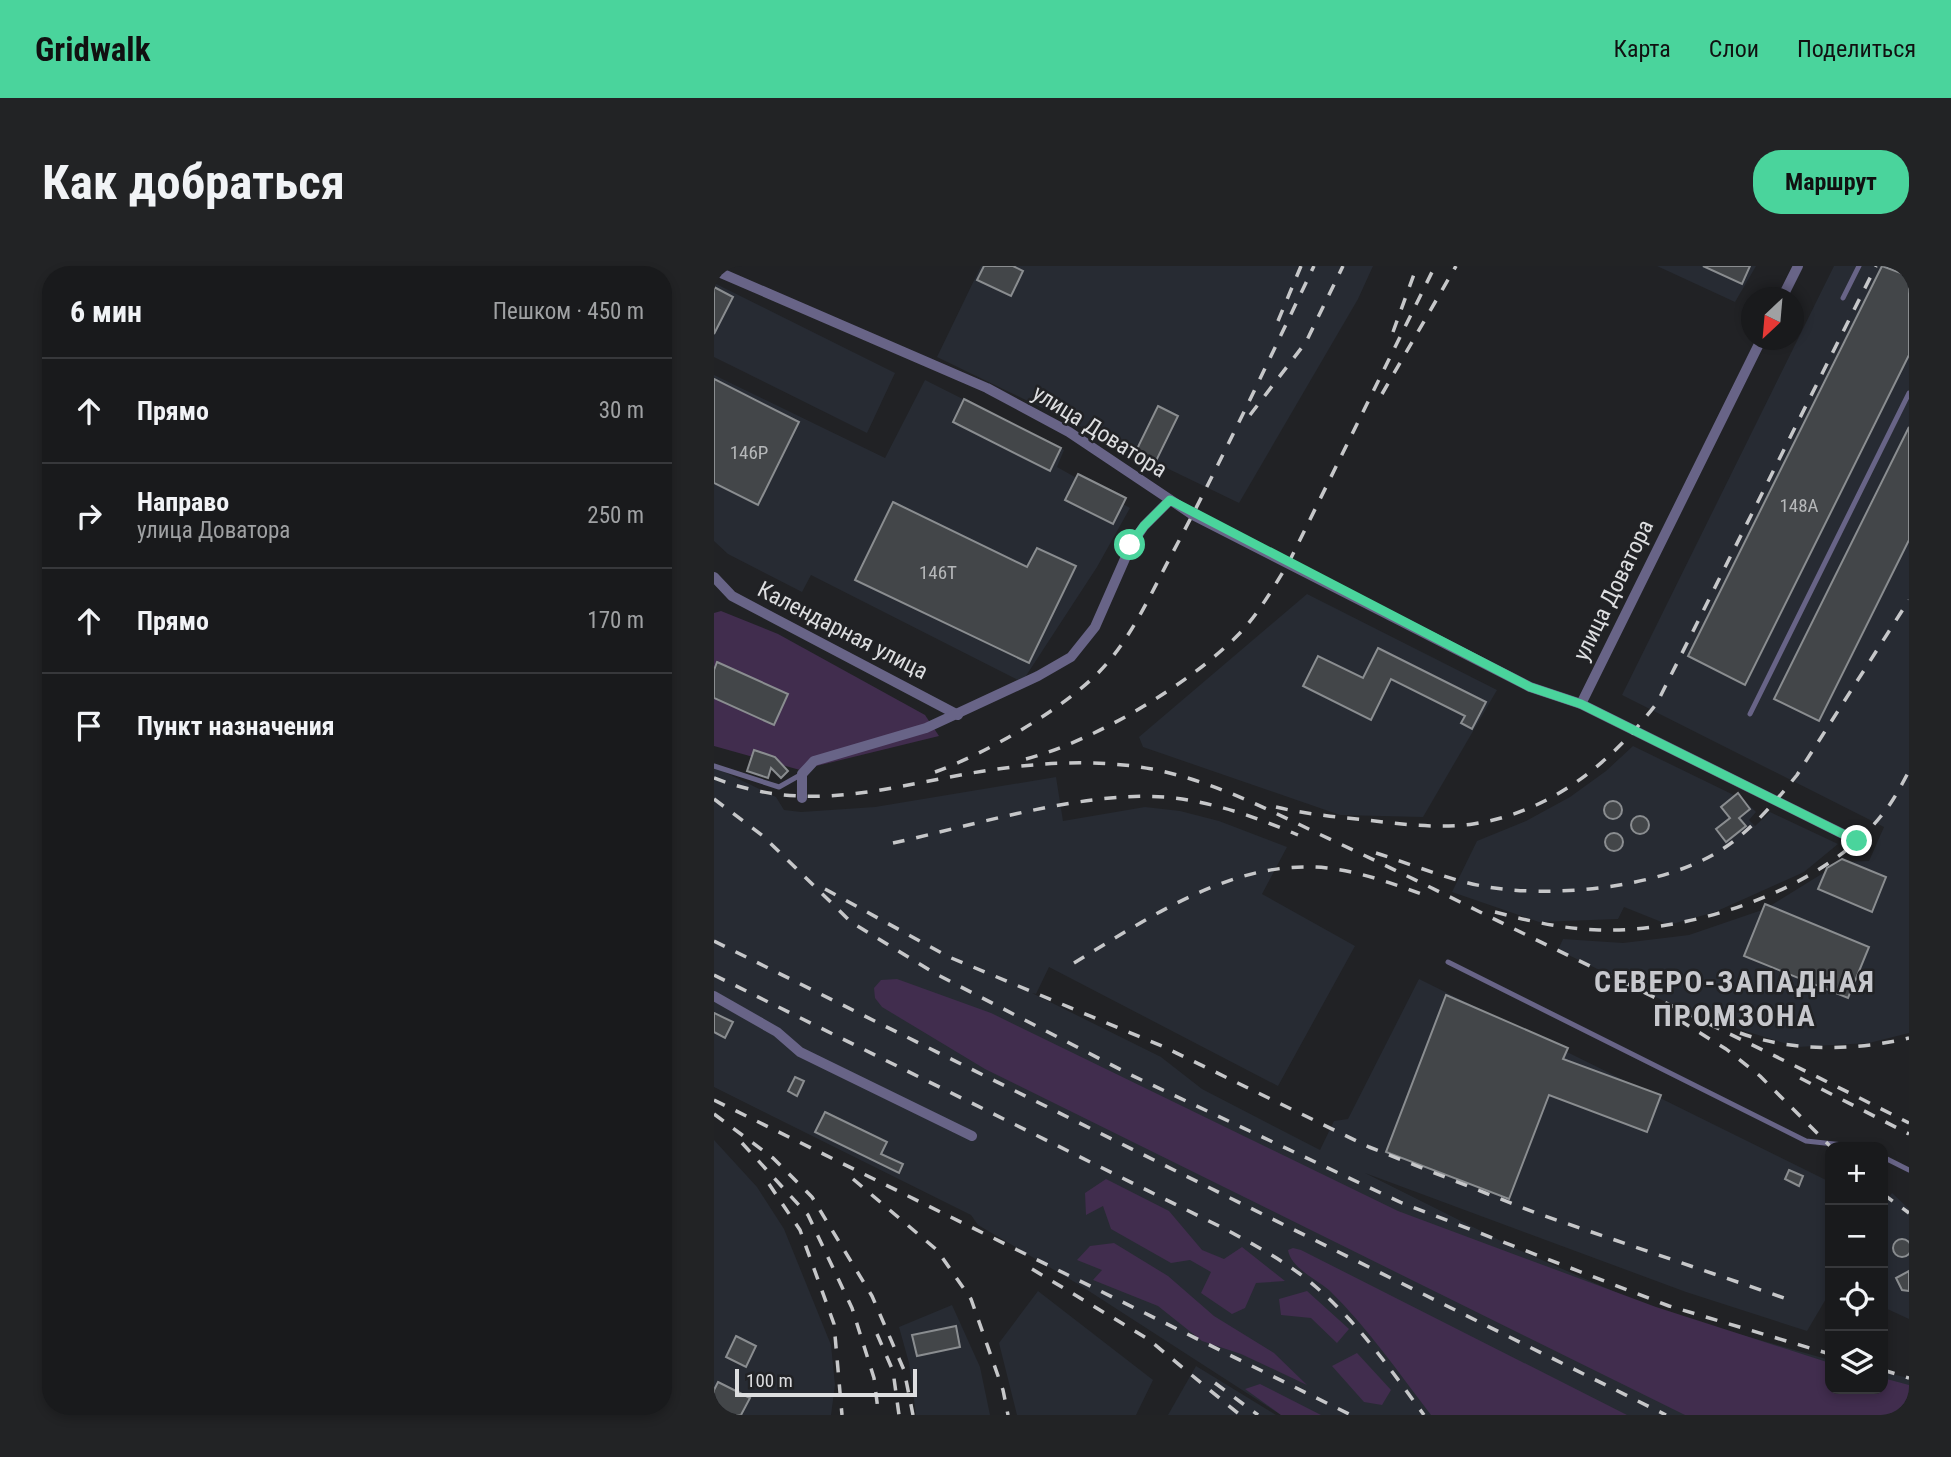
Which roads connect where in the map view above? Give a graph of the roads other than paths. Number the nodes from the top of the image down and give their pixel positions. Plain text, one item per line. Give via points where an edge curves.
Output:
1 (1798, 266) edge
2 (1859, 266) edge
3 (714, 270) edge
4 (1788, 287) edge
5 (1843, 298) dead end
6 (1756, 350) edge
7 (1909, 393) edge
8 (1170, 500) junction
9 (714, 577) edge
10 (1581, 704) junction
11 (1750, 714) dead end
12 (958, 715) junction
13 (714, 766) edge
14 (802, 774) junction
15 (802, 798) dead end
16 (1857, 841) dead end
17 (1448, 962) dead end
18 (714, 996) edge
19 (972, 1136) dead end
20 (1825, 1144) edge
21 (1888, 1160) edge
22 (1909, 1170) edge

1 - 4 street
2 - 5 lane
3 - 8 street, улица Доватора via 987,388 1069,432
6 - 10 street, улица Доватора
7 - 11 lane
8 - 10 street, улица Доватора via 1530,687
8 - 12 street via 1130,545 1095,628 1071,657
9 - 12 street, Календарная улица via 732,596
10 - 16 street
12 - 14 street via 883,742 823,757
13 - 14 lane via 779,787
14 - 15 street
17 - 20 lane via 1806,1142
18 - 19 street via 777,1032 800,1052
21 - 22 lane

